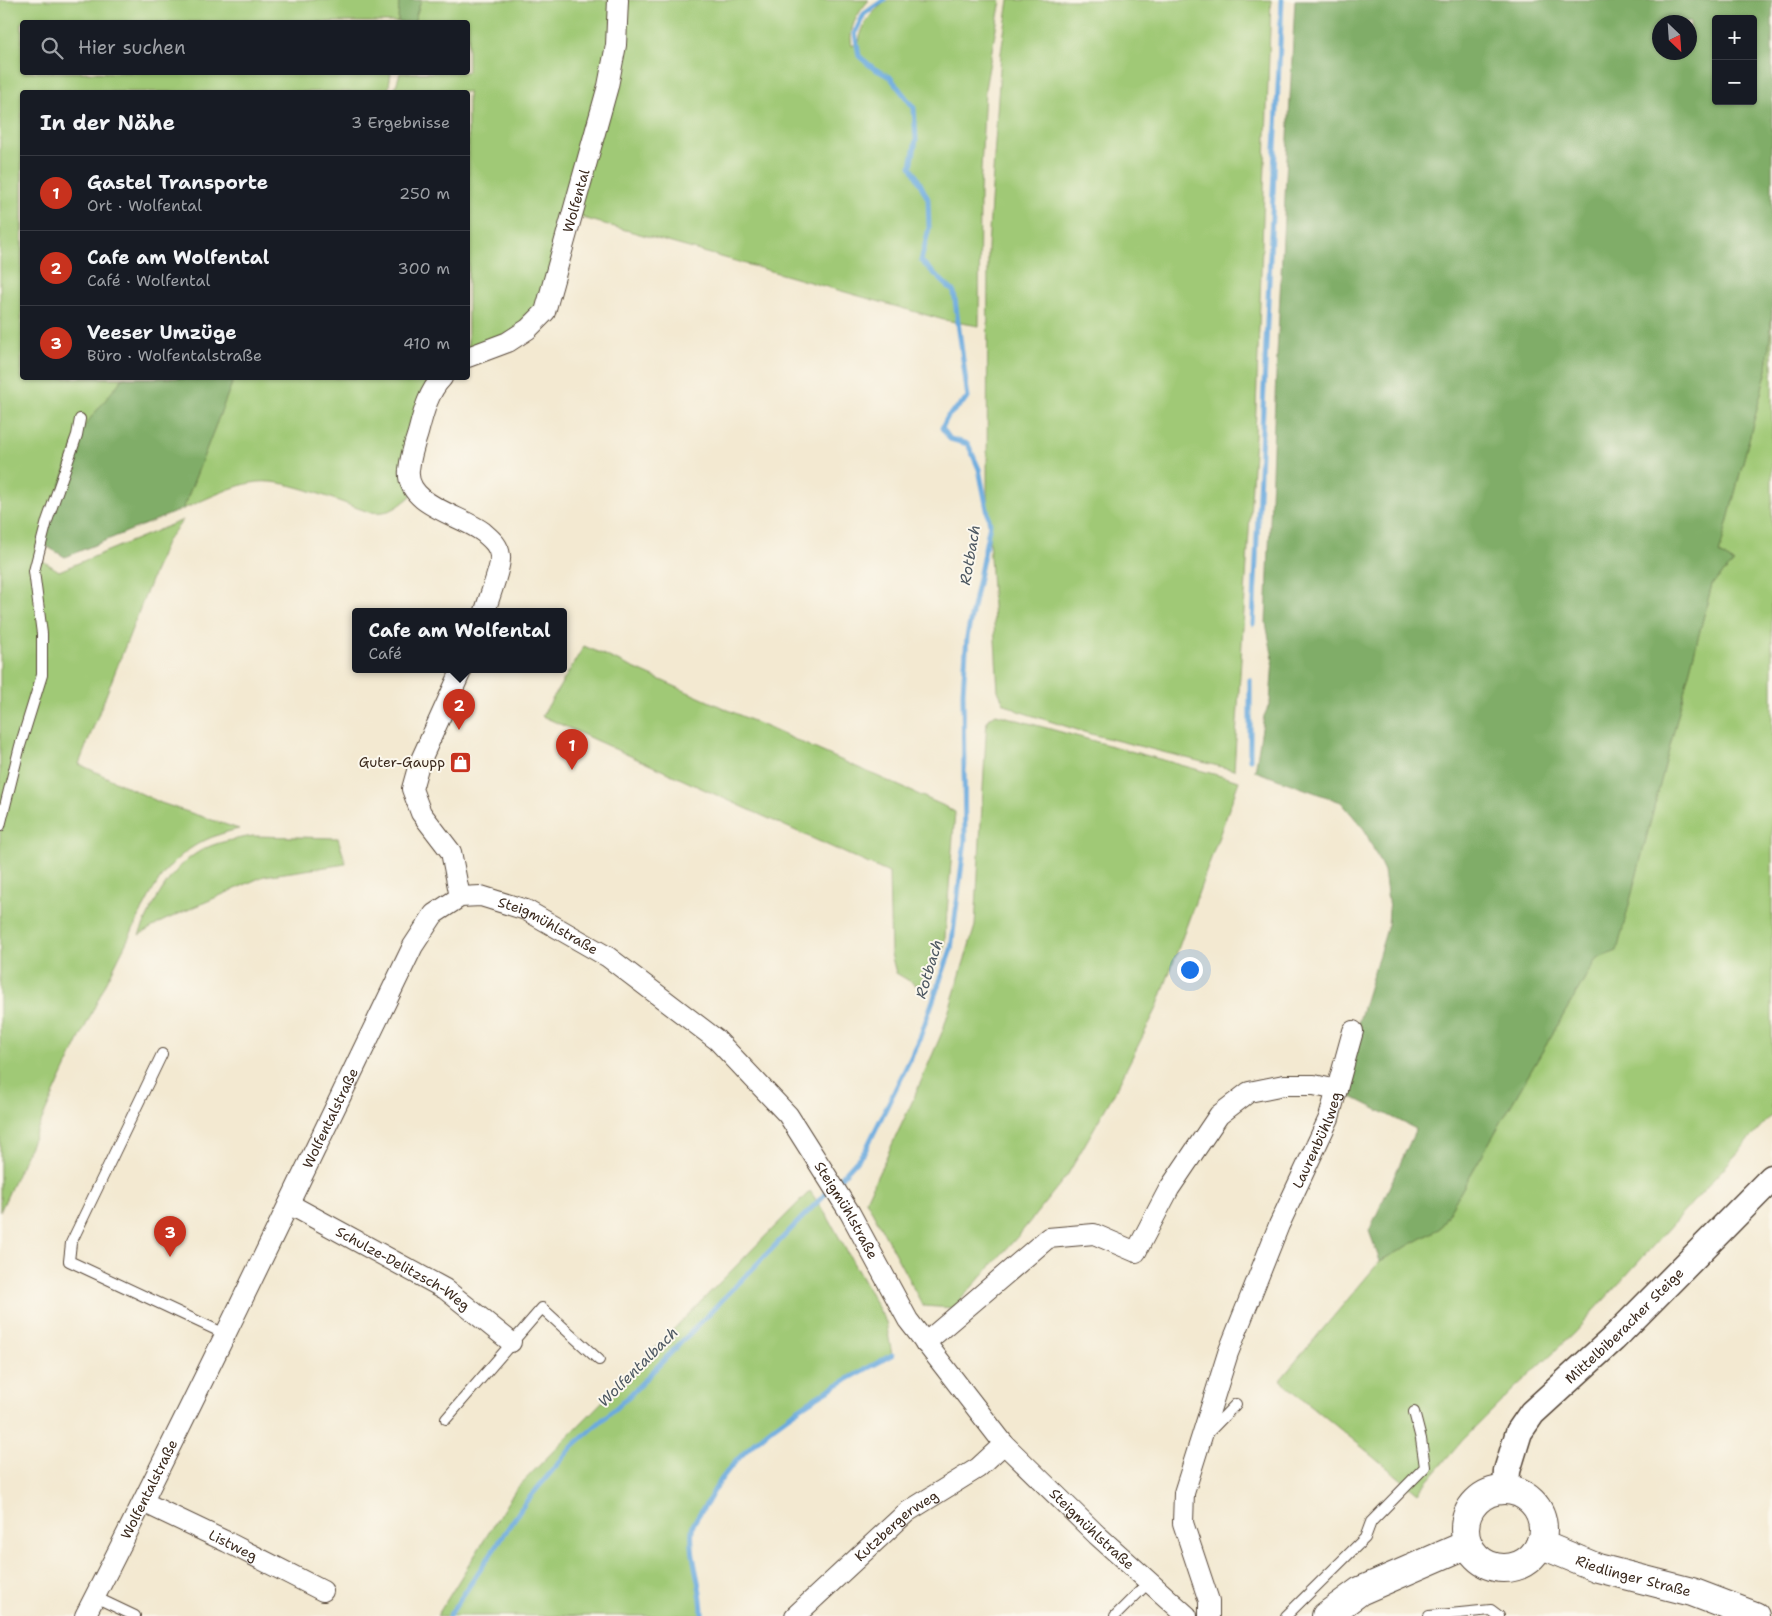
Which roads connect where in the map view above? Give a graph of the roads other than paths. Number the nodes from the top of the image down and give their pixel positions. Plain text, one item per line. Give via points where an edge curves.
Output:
1 (618, 0) edge
2 (470, 356) edge
3 (441, 380) edge
4 (80, 419) dead end
5 (486, 608) edge
6 (460, 673) edge
7 (0, 826) edge
8 (452, 902) junction
9 (1353, 1032) dead end
10 (162, 1054) dead end
11 (1337, 1090) junction
12 (1772, 1178) edge
13 (289, 1204) junction
14 (225, 1334) junction
15 (511, 1342) junction
16 (925, 1343) junction
17 (599, 1360) dead end
18 (1236, 1404) dead end
19 (1414, 1412) dead end
20 (446, 1419) dead end
21 (1199, 1443) junction
22 (1004, 1444) junction
23 (1506, 1490) junction
24 (143, 1502) junction
25 (1468, 1544) junction
26 (1540, 1544) junction
27 (1149, 1582) junction
28 (323, 1591) dead end
29 (95, 1597) junction
30 (85, 1616) edge
31 (135, 1616) edge
32 (795, 1616) edge
33 (1115, 1616) edge
34 (1187, 1616) edge
35 (1209, 1616) edge
36 (1286, 1616) edge
37 (1326, 1616) edge
38 (1429, 1616) edge
39 (1499, 1616) edge
40 (1755, 1616) edge

1 - 2 street, Wolfental via 616,45 608,86 545,312 508,342
3 - 5 street via 428,400 408,472 417,495 434,507 473,524 494,541 501,558
4 - 7 lane via 46,521 34,572 42,634 42,674
6 - 8 street via 419,764 412,788 421,813 451,852
8 - 13 street, Wolfentalstraße via 434,914 413,946
8 - 16 street, Steigmühlstraße via 481,896 526,910 615,963 717,1040 788,1115 850,1213 908,1320
9 - 11 street
10 - 14 lane via 71,1243 70,1261
11 - 16 street, Laurenbühlweg via 1314,1085 1284,1085 1249,1092 1219,1116 1168,1188 1136,1252 1094,1234 1048,1238
11 - 21 street, Laurenbühlweg via 1329,1118 1279,1225 1228,1353
12 - 23 street, Mittelbiberacher Steige via 1612,1339 1532,1413 1519,1432 1507,1471
13 - 14 street, Wolfentalstraße
13 - 15 street, Schulze-Delitzsch-Weg via 446,1289
14 - 24 street, Wolfentalstraße
15 - 17 lane via 542,1308
15 - 20 lane
16 - 22 street, Steigmühlstraße
18 - 21 lane
19 - 36 lane via 1425,1467 1371,1522 1365,1538
21 - 35 street, Laurenbühlweg via 1184,1493 1183,1523 1209,1601
22 - 27 street, Steigmühlstraße
22 - 32 street, Kutzbergerweg via 978,1468 907,1512
23 - 25 main road via 1491,1492 1477,1500 1468,1513 1465,1529
23 - 26 main road via 1518,1492 1536,1506 1542,1518
24 - 28 street, Listweg
24 - 29 street, Wolfentalstraße
25 - 26 main road via 1476,1557 1489,1565 1504,1568 1519,1565
25 - 37 main road via 1360,1591
26 - 40 main road, Riedlinger Straße via 1598,1568 1692,1592
27 - 33 lane
27 - 34 street, Steigmühlstraße
29 - 30 street, Wolfentalstraße
29 - 31 lane
38 - 39 lane via 1491,1610

